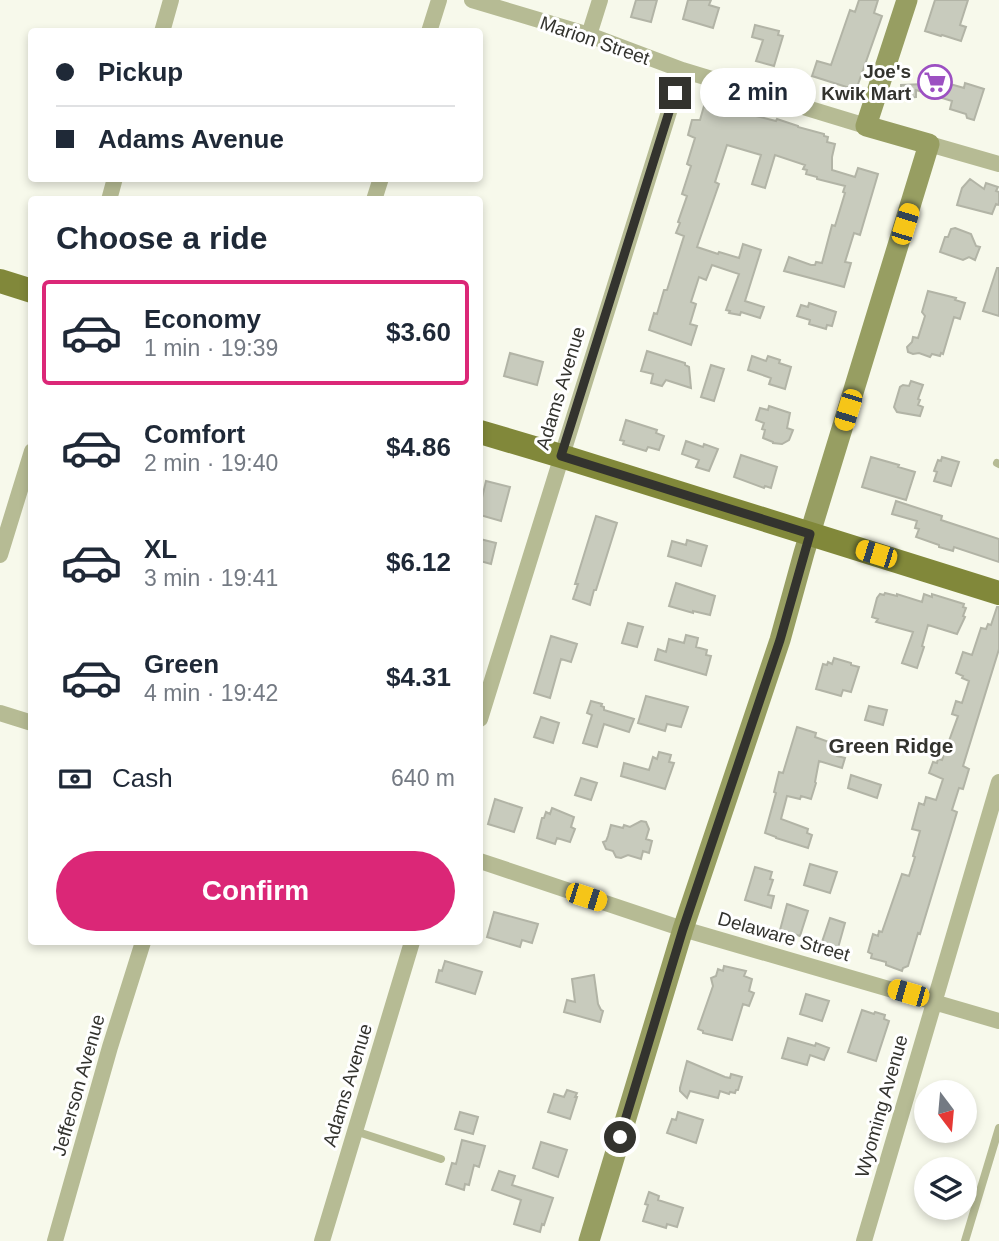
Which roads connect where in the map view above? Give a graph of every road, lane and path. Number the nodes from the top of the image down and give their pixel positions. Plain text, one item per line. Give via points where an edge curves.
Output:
1 (172, 0) edge
2 (439, 0) edge
3 (472, 0) edge
4 (600, 0) edge
5 (907, 0) edge
6 (163, 28) edge
7 (430, 28) edge
8 (589, 35) junction
9 (682, 70) junction
10 (866, 126) junction
11 (929, 144) junction
12 (999, 164) edge
13 (0, 281) edge
14 (28, 290) edge
15 (483, 433) edge
16 (561, 456) junction
17 (28, 463) edge
18 (810, 534) junction
19 (0, 555) edge
20 (999, 593) edge
21 (483, 709) edge
22 (0, 713) edge
23 (28, 722) edge
24 (999, 782) edge
25 (996, 802) edge
26 (483, 862) edge
27 (683, 929) junction
28 (142, 945) edge
29 (411, 945) edge
30 (933, 1001) junction
31 (999, 1021) edge
32 (999, 1128) edge
33 (355, 1131) junction
34 (441, 1159) dead end
35 (55, 1241) edge
36 (322, 1241) edge
37 (589, 1241) edge
38 (864, 1241) edge
39 (965, 1241) edge

1 - 6 street
2 - 7 street
3 - 8 street, Marion Street
4 - 8 street
5 - 10 street
8 - 9 street, Marion Street
9 - 10 street, Marion Street
9 - 16 street, Adams Avenue
10 - 11 street, Marion Street
11 - 12 street, Marion Street
11 - 18 street
13 - 14 main road
15 - 16 main road
16 - 18 main road
16 - 21 street, Adams Avenue
17 - 19 street
18 - 20 main road
18 - 27 street via 780,640
22 - 23 street
24 - 25 street, Wyoming Avenue
25 - 30 street, Wyoming Avenue
26 - 27 street, Delaware Street
27 - 30 street, Delaware Street
27 - 37 street
28 - 35 street, Jefferson Avenue
29 - 33 street, Adams Avenue
30 - 31 street, Delaware Street
30 - 38 street, Wyoming Avenue
32 - 39 lane
33 - 34 lane
33 - 36 street, Adams Avenue

